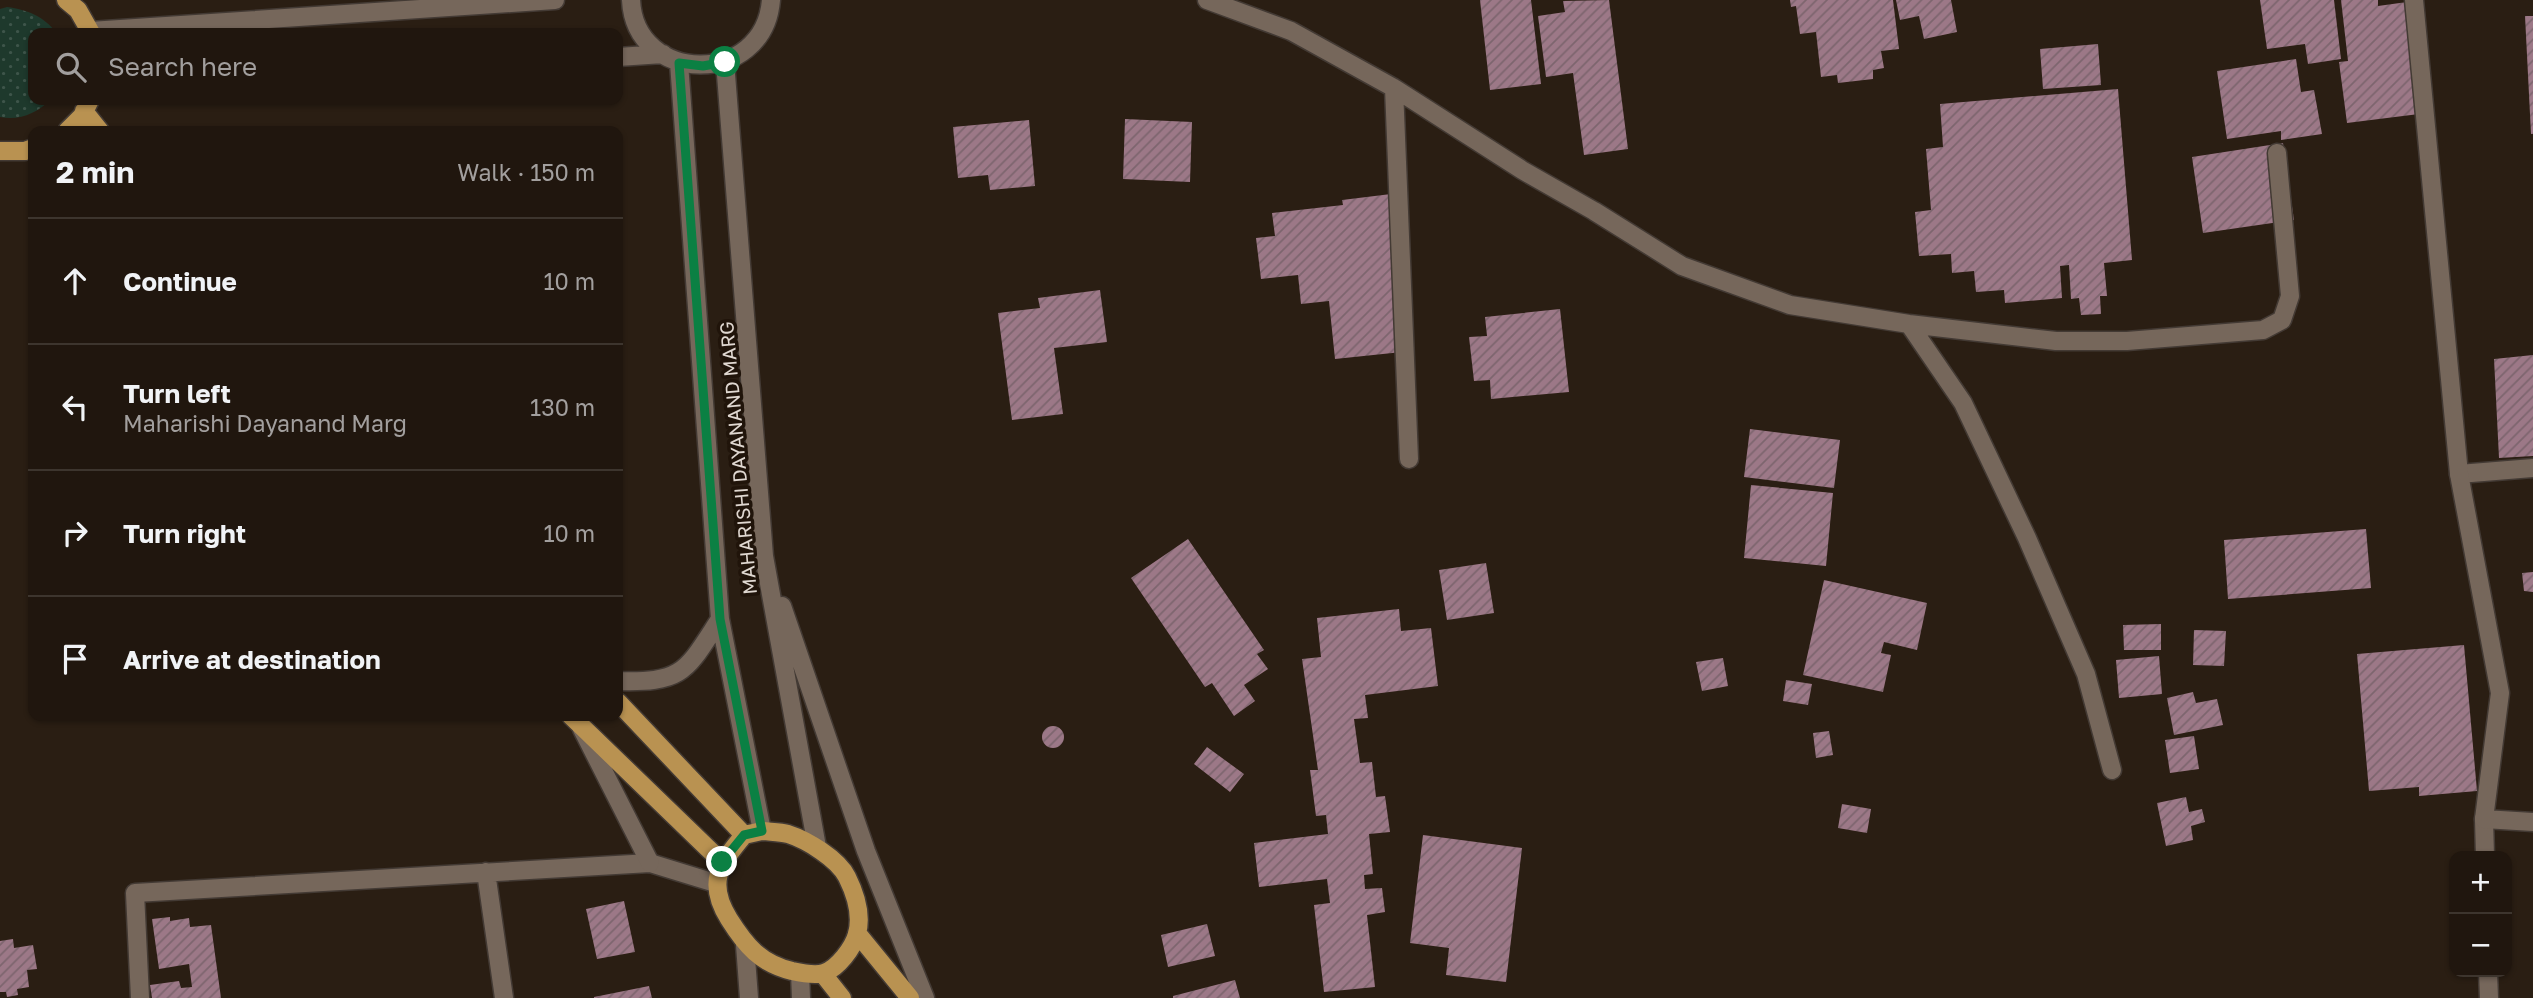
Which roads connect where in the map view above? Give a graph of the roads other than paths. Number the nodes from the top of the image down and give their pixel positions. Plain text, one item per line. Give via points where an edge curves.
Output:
1 (66, 0) edge
2 (555, 0) edge
3 (631, 0) edge
4 (771, 0) edge
5 (1207, 0) edge
6 (2414, 0) edge
7 (89, 28) edge
8 (149, 28) edge
9 (663, 54) junction
10 (623, 57) edge
11 (725, 62) junction
12 (679, 63) junction
13 (1394, 88) junction
14 (87, 106) edge
15 (71, 126) edge
16 (97, 126) edge
17 (28, 150) edge
18 (0, 151) edge
19 (2277, 153) dead end
20 (1909, 324) junction
21 (1409, 459) dead end
22 (2533, 468) edge
23 (2459, 474) junction
24 (764, 556) junction
25 (720, 619) junction
26 (623, 681) edge
27 (623, 707) edge
28 (576, 721) edge
29 (2112, 770) dead end
30 (2484, 819) junction
31 (2533, 822) edge
32 (762, 831) junction
33 (744, 835) junction
34 (817, 847) junction
35 (2485, 851) edge
36 (722, 862) junction
37 (650, 863) junction
38 (486, 872) junction
39 (715, 883) junction
40 (857, 933) junction
41 (746, 945) junction
42 (800, 973) junction
43 (823, 974) junction
44 (2488, 977) edge
45 (140, 998) edge
46 (504, 998) edge
47 (749, 998) edge
48 (801, 998) edge
49 (842, 998) edge
50 (910, 998) edge
51 (925, 998) edge
52 (2489, 998) edge

1 - 7 main road
2 - 8 street
3 - 9 street via 642,34
4 - 11 street via 760,34 745,51
5 - 13 street via 1292,31
6 - 23 street
9 - 10 street
9 - 12 street
11 - 12 street via 703,66
11 - 24 street, MAHARISHI DAYANAND MARG
12 - 25 street, MAHARISHI DAYANAND MARG
13 - 20 street via 1682,266 1790,305
13 - 21 street
14 - 15 main road
14 - 16 main road
17 - 18 main road
19 - 20 street via 2290,296 2282,320 2263,330 2127,341 2056,341
20 - 29 street via 1963,403 2027,538 2085,674
22 - 23 street
23 - 30 street via 2500,693
24 - 34 street, MAHARISHI DAYANAND MARG
24 - 51 street via 866,851
25 - 26 street via 689,666 668,678
25 - 32 street, MAHARISHI DAYANAND MARG
27 - 33 main road
28 - 36 main road
28 - 37 street
30 - 31 street
30 - 35 street
32 - 33 main road
32 - 34 main road via 787,834
33 - 36 main road
34 - 40 main road via 846,874 858,904
36 - 39 main road
37 - 38 street
37 - 39 street
38 - 45 street via 135,893
38 - 46 street
39 - 41 main road via 726,914
40 - 43 main road via 842,960
40 - 50 main road
41 - 42 main road via 775,967
41 - 47 street
42 - 43 main road
42 - 48 street
43 - 49 main road
44 - 52 street

